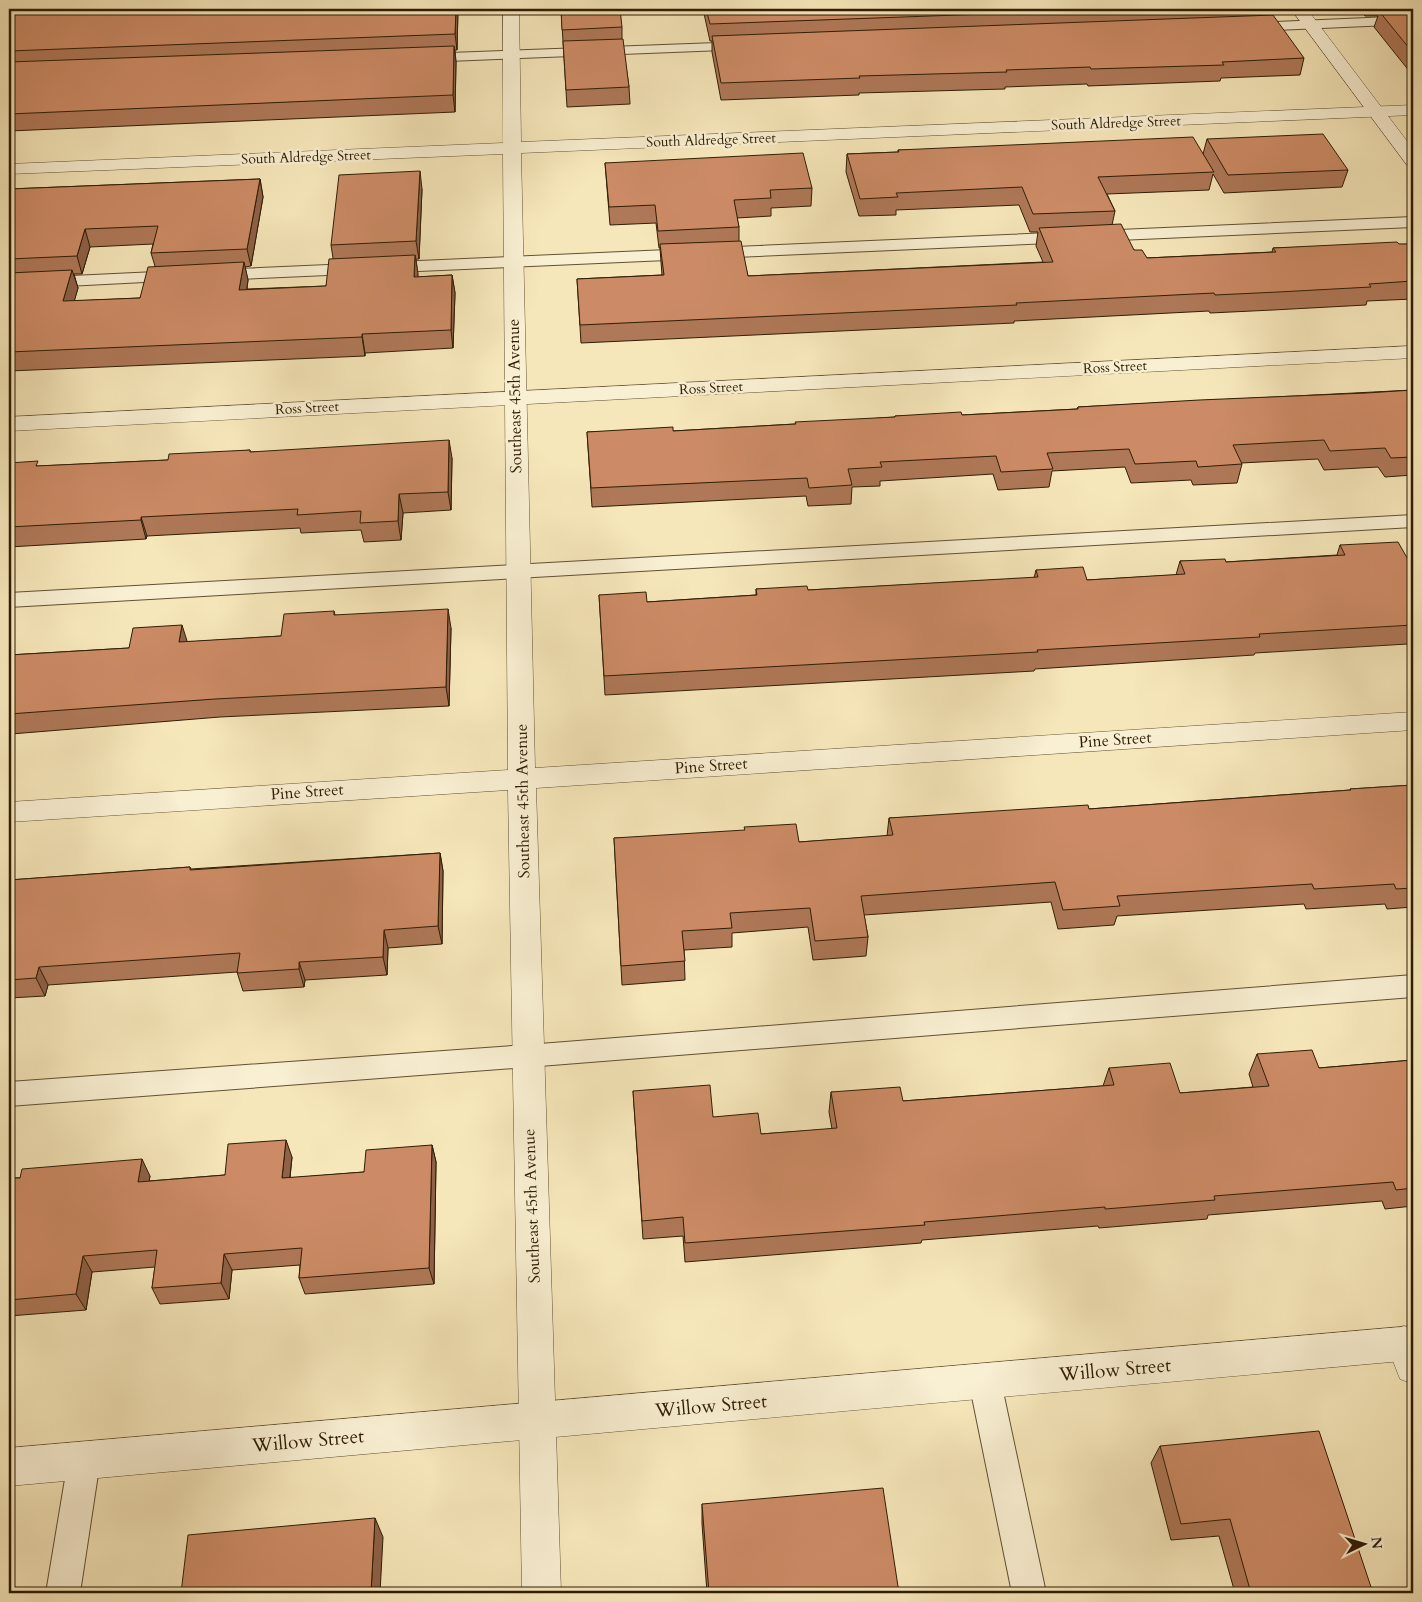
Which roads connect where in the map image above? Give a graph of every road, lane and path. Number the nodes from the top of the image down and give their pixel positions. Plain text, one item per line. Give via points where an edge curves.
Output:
1 (511, 9) edge
2 (1299, 9) edge
3 (1413, 20) edge
4 (1311, 24) junction
5 (1232, 27) edge
6 (758, 45) edge
7 (511, 54) junction
8 (412, 58) edge
9 (1413, 110) edge
10 (1377, 111) junction
11 (511, 149) junction
12 (1413, 161) edge
13 (9, 169) edge
14 (1413, 222) edge
15 (513, 261) junction
16 (9, 284) edge
17 (1413, 352) edge
18 (514, 397) junction
19 (9, 424) edge
20 (1413, 521) edge
21 (518, 571) junction
22 (9, 600) edge
23 (1413, 721) edge
24 (522, 778) junction
25 (9, 812) edge
26 (1413, 986) edge
27 (527, 1056) junction
28 (9, 1094) edge
29 (1410, 1351) edge
30 (985, 1382) junction
31 (538, 1421) junction
32 (84, 1461) junction
33 (9, 1467) edge
34 (63, 1593) edge
35 (542, 1593) edge
36 (1029, 1593) edge

1 - 7 street, Southeast 45th Avenue
2 - 4 street
3 - 4 lane
4 - 5 lane
4 - 10 street
6 - 7 lane
7 - 8 lane
7 - 11 street, Southeast 45th Avenue
9 - 10 street, South Aldredge Street
10 - 11 street, South Aldredge Street
10 - 12 street
11 - 13 street, South Aldredge Street
11 - 15 street, Southeast 45th Avenue
14 - 15 lane
15 - 16 lane
15 - 18 street, Southeast 45th Avenue
17 - 18 street, Ross Street
18 - 19 street, Ross Street
18 - 21 street, Southeast 45th Avenue
20 - 21 lane
21 - 22 lane
21 - 24 street, Southeast 45th Avenue
23 - 24 street, Pine Street
24 - 25 street, Pine Street
24 - 27 street, Southeast 45th Avenue
26 - 27 lane
27 - 28 lane
27 - 31 street, Southeast 45th Avenue
29 - 30 street, Willow Street
30 - 31 street, Willow Street
30 - 36 lane
31 - 32 street, Willow Street
31 - 35 street, Southeast 45th Avenue
32 - 33 street, Willow Street
32 - 34 lane

